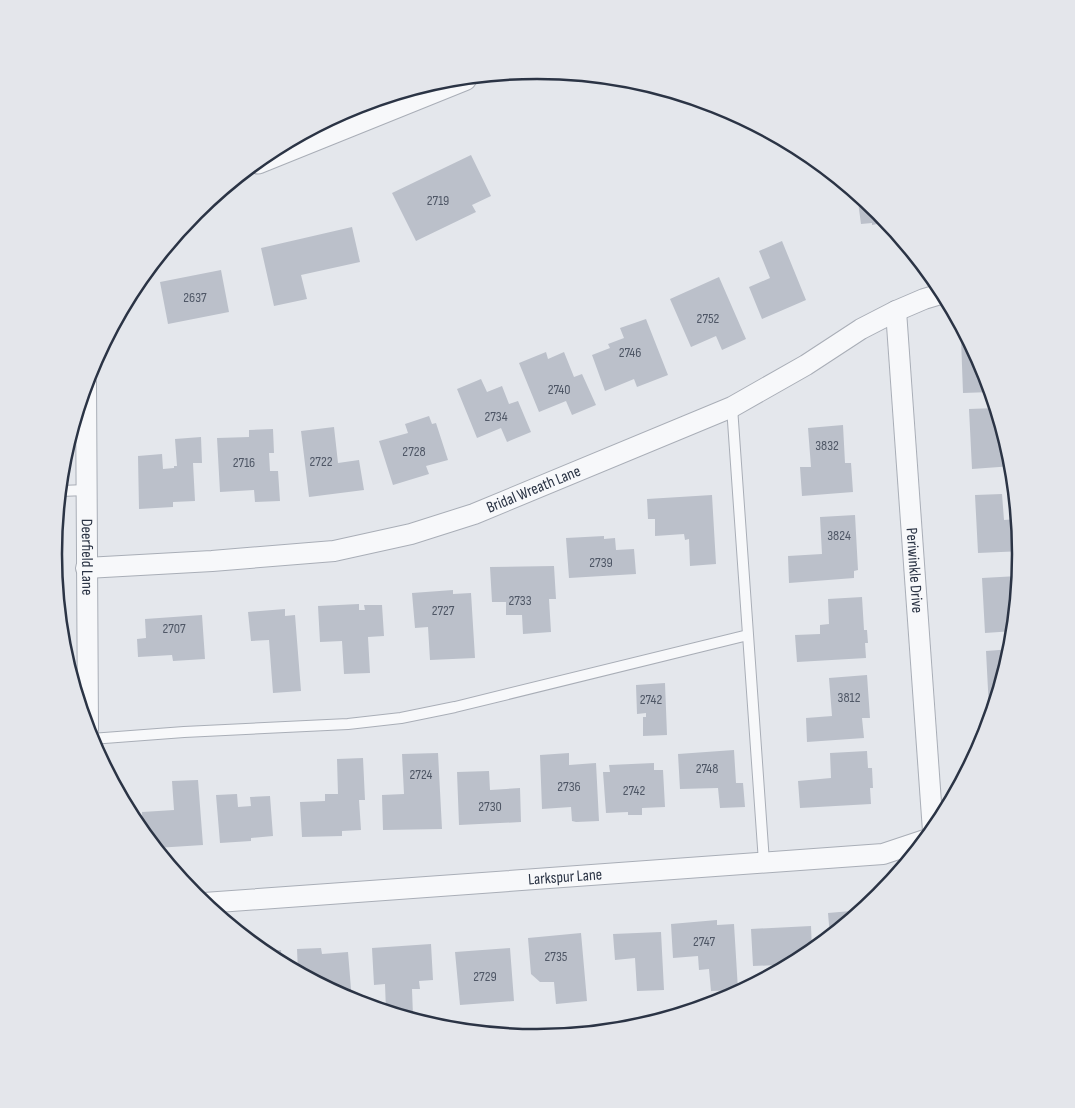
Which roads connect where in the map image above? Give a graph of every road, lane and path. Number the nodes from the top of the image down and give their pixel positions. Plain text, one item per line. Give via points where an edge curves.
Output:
1 (431, 91) edge
2 (295, 146) edge
3 (936, 296) edge
4 (896, 311) junction
5 (86, 407) edge
6 (732, 407) junction
7 (87, 490) junction
8 (67, 491) edge
9 (86, 568) junction
10 (748, 635) junction
11 (88, 706) edge
12 (100, 738) edge
13 (932, 818) edge
14 (913, 844) edge
15 (764, 862) junction
16 (215, 902) edge

1 - 2 street
3 - 4 street, Bridal Wreath Lane
4 - 6 street, Bridal Wreath Lane
4 - 13 street, Periwinkle Drive
5 - 7 street, Deerfield Lane
6 - 9 street, Bridal Wreath Lane via 474,514 411,534 334,550
6 - 10 lane
7 - 8 lane
7 - 9 street, Deerfield Lane
9 - 11 street, Deerfield Lane
10 - 12 lane via 401,718
10 - 15 lane
14 - 15 street, Larkspur Lane via 883,854
15 - 16 street, Larkspur Lane

